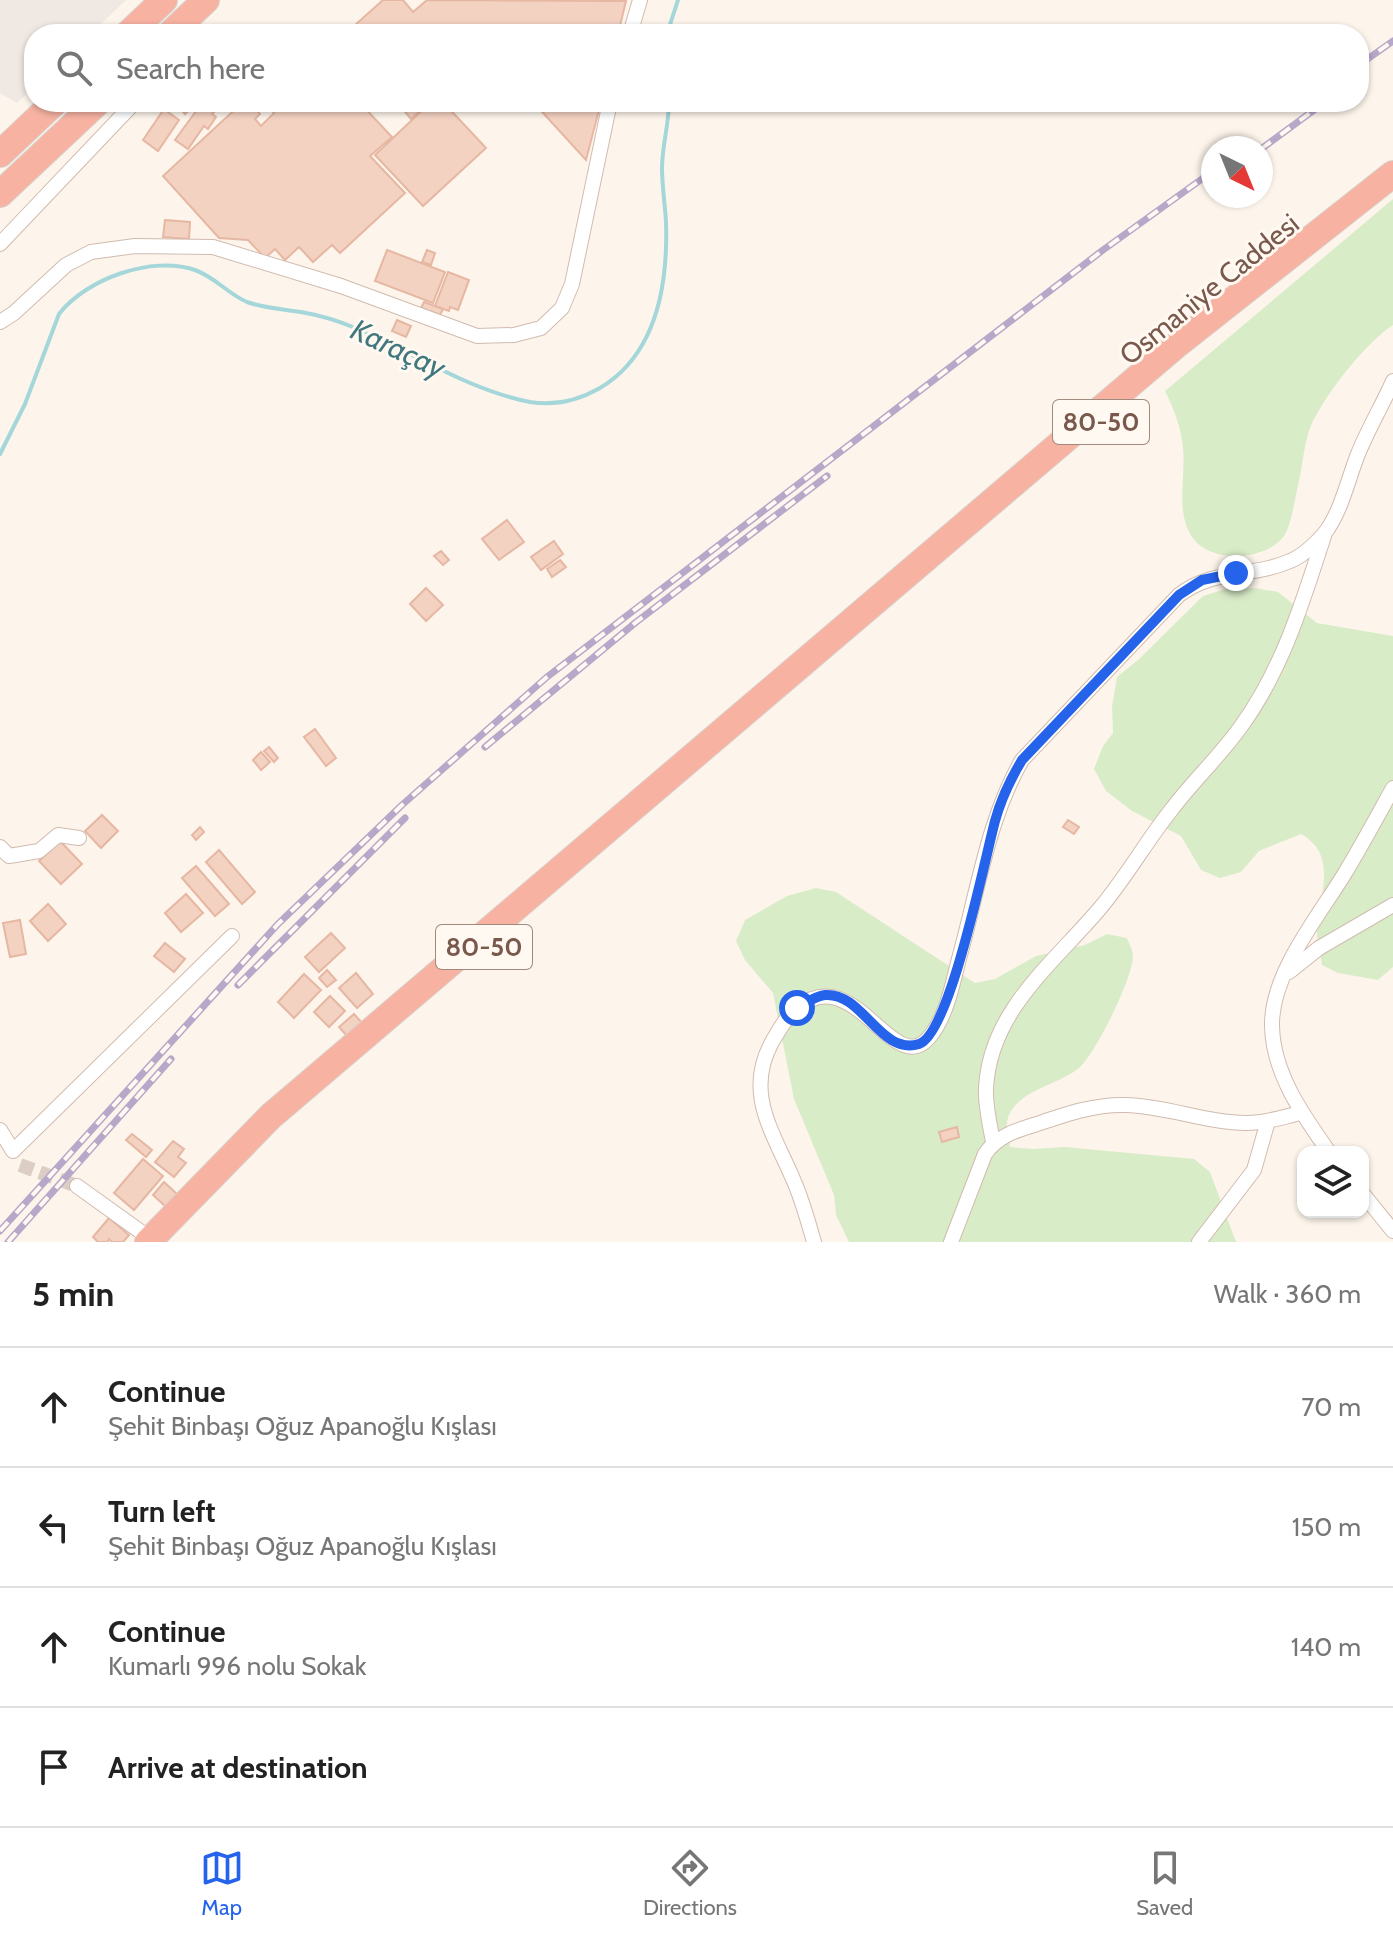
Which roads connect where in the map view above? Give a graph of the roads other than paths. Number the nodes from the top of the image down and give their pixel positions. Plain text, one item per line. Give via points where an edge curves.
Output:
1 (164, 0) edge
2 (206, 0) edge
3 (640, 0) edge
4 (139, 24) edge
5 (181, 24) edge
6 (633, 24) edge
7 (44, 112) edge
8 (87, 112) edge
9 (125, 112) edge
10 (608, 112) edge
11 (0, 154) edge
12 (1393, 174) edge
13 (1393, 184) edge
14 (0, 194) edge
15 (0, 244) edge
16 (0, 322) edge
17 (1393, 381) edge
18 (1325, 532) junction
19 (1393, 788) edge
20 (79, 838) dead end
21 (0, 847) edge
22 (1393, 905) edge
23 (232, 936) dead end
24 (1283, 977) junction
25 (1301, 1113) junction
26 (1268, 1121) junction
27 (0, 1130) edge
28 (993, 1142) junction
29 (1325, 1146) edge
30 (13, 1151) junction
31 (20, 1165) tunnel mouth
32 (77, 1186) tunnel mouth
33 (1369, 1201) edge
34 (1393, 1231) edge
35 (155, 1241) edge
36 (814, 1242) edge
37 (951, 1242) edge
38 (1199, 1242) edge

1 - 4 highway
2 - 5 highway
3 - 6 street
7 - 11 highway
8 - 14 highway
9 - 15 street
10 - 16 street via 572,284 562,308 541,328 477,336 213,247 166,246 91,252 66,265
12 - 35 highway via 1175,346 283,1106
13 - 35 highway, Osmaniye Caddesi / 80-50 via 1185,347 275,1126
17 - 18 street
18 - 28 street via 1296,624 1244,723 1010,1016 998,1039 986,1087
18 - 36 street via 1292,560 1263,570 1216,575 1179,595 1022,760 996,819 951,990 923,1043 894,1041 843,998 827,995 797,1008 782,1025 760,1071 760,1093
19 - 24 street
20 - 21 street via 58,835 39,851 9,856
22 - 24 street via 1319,948
23 - 30 street
24 - 25 street via 1272,1025 1280,1067
25 - 26 street
25 - 29 street
26 - 28 street via 1239,1123 1153,1107 1105,1106 1084,1108
26 - 38 street via 1254,1170
27 - 30 street
28 - 37 street
30 - 31 street
32 - 35 street
33 - 34 street

